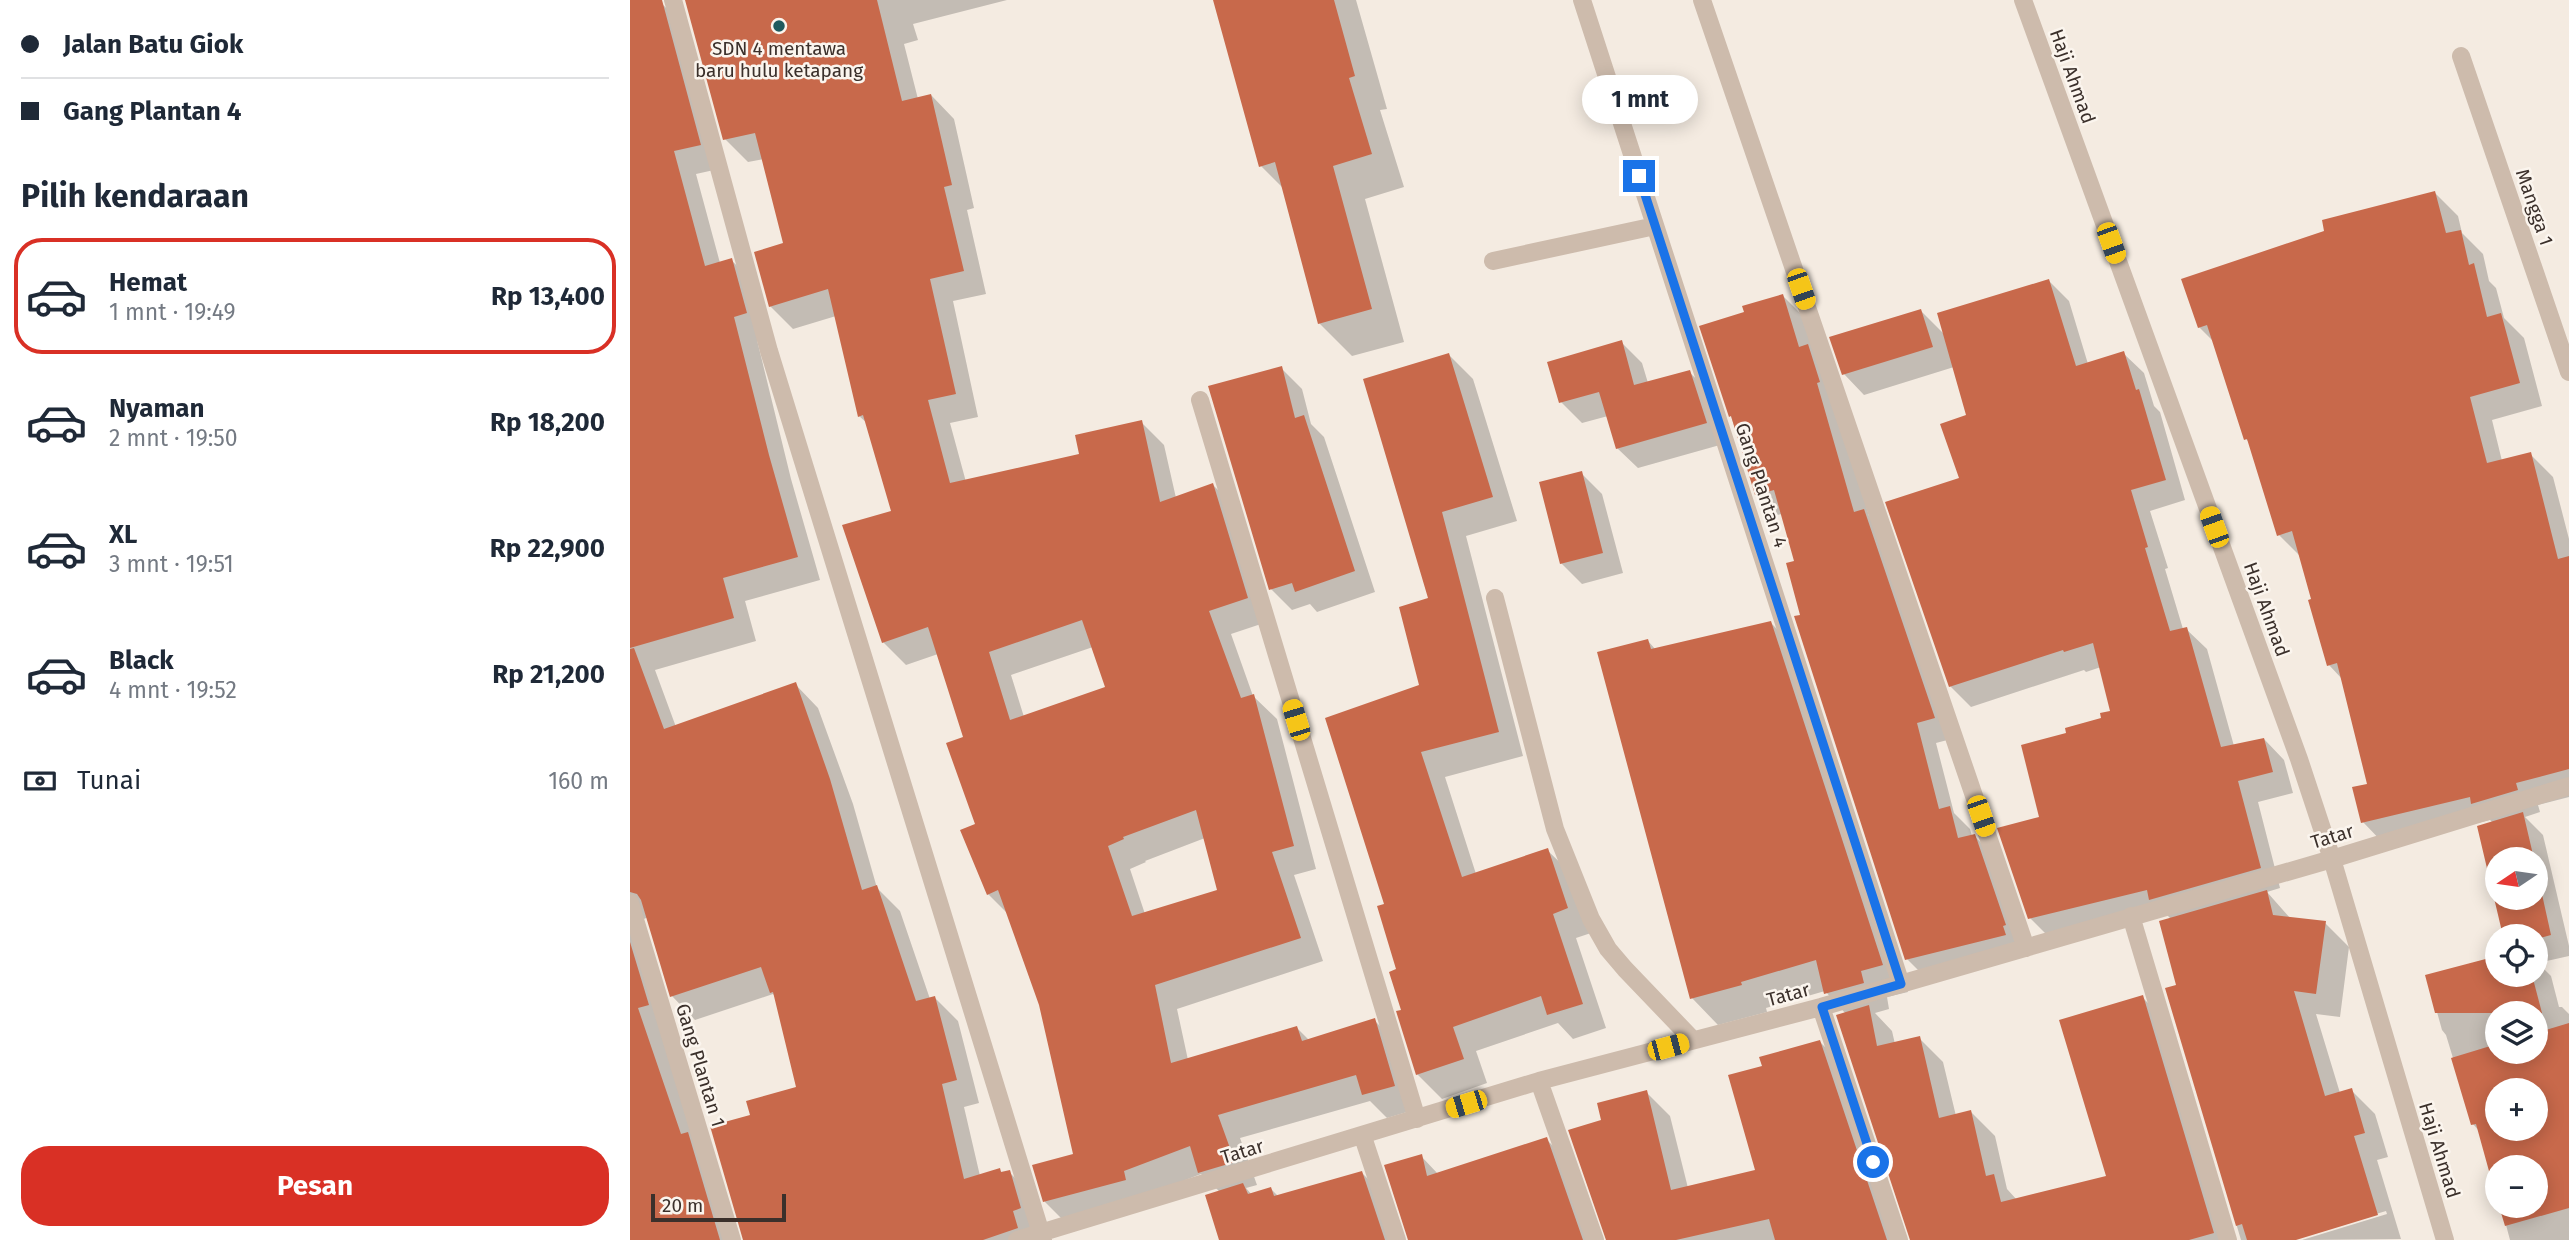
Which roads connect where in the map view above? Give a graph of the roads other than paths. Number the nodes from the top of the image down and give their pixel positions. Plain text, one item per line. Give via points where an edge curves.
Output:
1 (673, 0) edge
2 (1582, 0) edge
3 (1702, 0) edge
4 (2023, 0) edge
5 (2461, 56) dead end
6 (1655, 226) junction
7 (1493, 261) dead end
8 (2569, 372) edge
9 (1199, 401) dead end
10 (1495, 598) dead end
11 (2569, 786) edge
12 (2332, 859) junction
13 (630, 903) edge
14 (2131, 915) junction
15 (2026, 947) junction
16 (1901, 984) junction
17 (1822, 1007) junction
18 (1693, 1040) junction
19 (1539, 1081) junction
20 (1417, 1119) junction
21 (1363, 1136) junction
22 (1042, 1237) edge
23 (732, 1240) edge
24 (1017, 1240) edge
25 (1397, 1240) edge
26 (1595, 1240) edge
27 (1899, 1240) edge
28 (2228, 1240) edge
29 (2445, 1240) edge

1 - 22 street via 769,351
2 - 6 street, Gang Plantan 4
3 - 15 street
4 - 12 street, Haji Ahmad
5 - 8 street, Mangga 1
6 - 7 street
6 - 16 street, Gang Plantan 4
9 - 20 street
10 - 18 street via 1555,829 1591,919 1625,970
11 - 12 street, Tatar
12 - 14 street, Tatar
12 - 29 street, Haji Ahmad
13 - 23 street, Gang Plantan 1
14 - 15 street, Tatar
14 - 28 street
15 - 16 street, Tatar
16 - 17 street, Tatar
17 - 18 street, Tatar
17 - 27 street
18 - 19 street, Tatar
19 - 20 street, Tatar
19 - 26 street
20 - 21 street, Tatar
21 - 22 street, Tatar
21 - 25 street
22 - 24 street, Tatar

